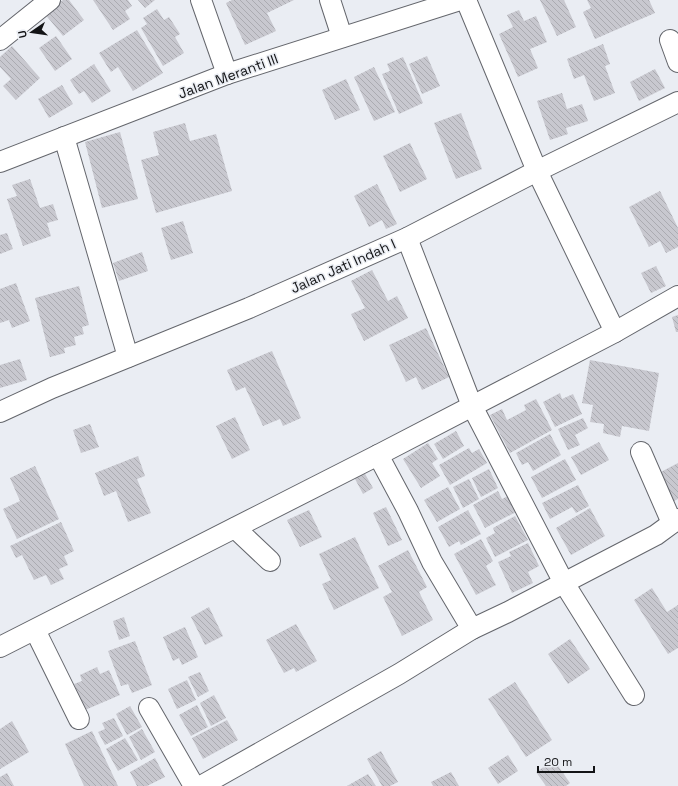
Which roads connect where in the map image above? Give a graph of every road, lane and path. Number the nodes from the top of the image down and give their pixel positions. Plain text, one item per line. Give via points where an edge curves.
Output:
1 (50, 0) edge
2 (201, 0) edge
3 (330, 0) edge
4 (460, 0) edge
5 (466, 0) edge
6 (342, 37) junction
7 (0, 40) edge
8 (670, 40) dead end
9 (678, 62) edge
10 (227, 74) junction
11 (678, 102) edge
12 (64, 137) junction
13 (3, 155) edge
14 (537, 171) junction
15 (407, 238) junction
16 (678, 296) edge
17 (614, 332) junction
18 (128, 357) junction
19 (472, 406) junction
20 (0, 412) edge
21 (641, 452) dead end
22 (378, 455) junction
23 (675, 521) edge
24 (235, 528) junction
25 (270, 561) dead end
26 (564, 583) junction
27 (472, 629) junction
28 (35, 630) junction
29 (0, 647) edge
30 (634, 695) dead end
31 (149, 708) dead end
32 (79, 719) dead end
33 (194, 786) edge
34 (201, 786) edge

1 - 7 street
2 - 10 street
3 - 6 street
4 - 6 street, Jalan Meranti III
5 - 14 street
6 - 10 street, Jalan Meranti III
8 - 9 street
10 - 12 street, Jalan Meranti III
11 - 14 street, Jalan Jati Indah I
12 - 13 street, Jalan Meranti III
12 - 18 street
14 - 15 street, Jalan Jati Indah I
14 - 17 street
15 - 18 street, Jalan Jati Indah I via 249,308
15 - 19 street
16 - 17 street
17 - 19 street
18 - 20 street, Jalan Jati Indah I
19 - 22 street
19 - 26 street
21 - 23 street
22 - 24 street
22 - 27 street via 432,562
23 - 26 street via 656,535
24 - 25 street
24 - 28 street
26 - 27 street
26 - 30 street
27 - 34 street via 399,674
28 - 29 street
28 - 32 street
31 - 33 street

